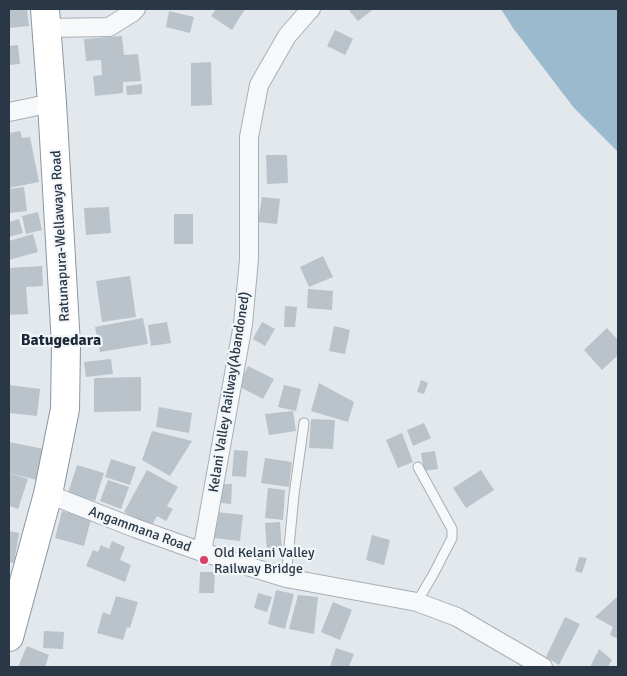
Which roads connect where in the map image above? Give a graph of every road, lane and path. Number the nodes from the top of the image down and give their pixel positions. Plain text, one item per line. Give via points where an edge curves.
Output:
1 (136, 9) edge
2 (311, 9) edge
3 (46, 19) edge
4 (52, 102) junction
5 (9, 112) edge
6 (304, 423) dead end
7 (418, 467) dead end
8 (48, 494) junction
9 (202, 552) junction
10 (286, 578) junction
11 (417, 602) junction
12 (9, 637) edge
13 (543, 667) edge

1 - 3 street via 109,27
2 - 9 street, Kelani Valley Railway(Abandoned) via 287,36 258,85 249,137 249,259 243,324
3 - 4 highway, Ratunapura-Wellawaya Road
4 - 5 street
4 - 8 highway, Ratunapura-Wellawaya Road via 66,345 65,409
6 - 10 lane
7 - 11 lane via 452,528 452,538
8 - 9 street, Angammana Road
8 - 12 highway, Ratunapura-Wellawaya Road
9 - 10 street, Angammana Road
10 - 11 street, Angammana Road
11 - 13 street, Angammana Road via 457,617

